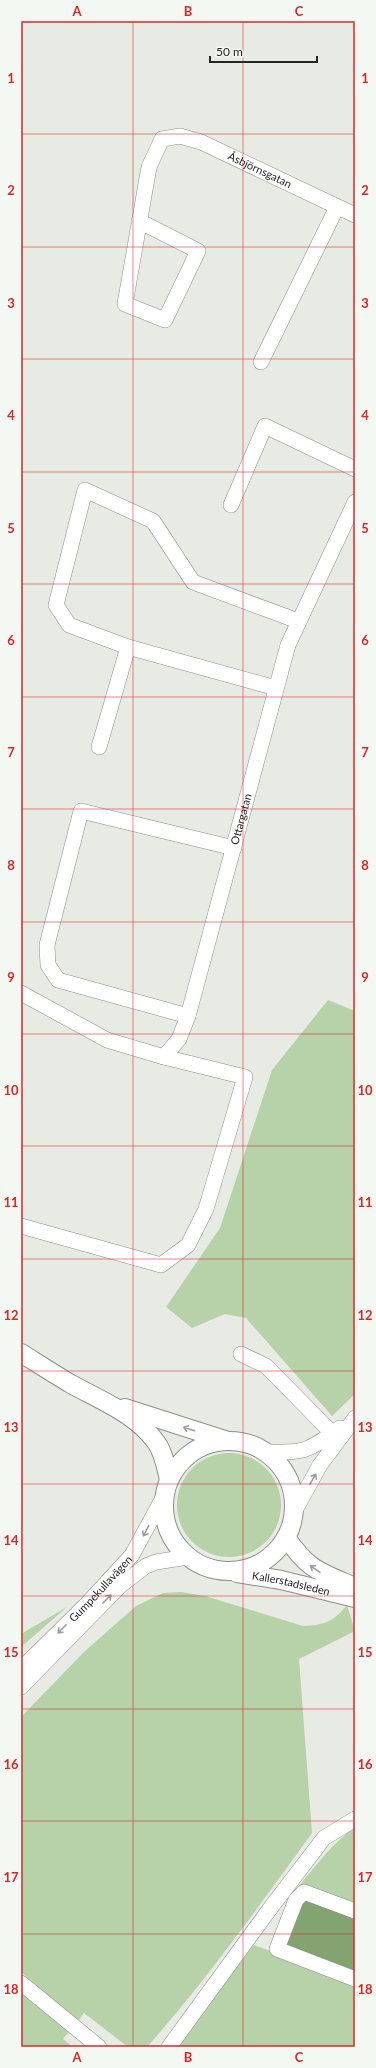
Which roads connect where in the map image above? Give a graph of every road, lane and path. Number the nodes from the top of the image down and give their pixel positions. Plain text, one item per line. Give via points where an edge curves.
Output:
1 (337, 207) junction
2 (355, 216) edge
3 (139, 221) junction
4 (261, 362) dead end
5 (355, 469) edge
6 (355, 502) edge
7 (232, 505) dead end
8 (298, 621) junction
9 (128, 647) junction
10 (276, 688) junction
11 (99, 747) dead end
12 (234, 848) junction
13 (21, 993) edge
14 (188, 1016) junction
15 (164, 1057) junction
16 (21, 1226) edge
17 (21, 1353) edge
18 (241, 1354) dead end
19 (107, 1403) junction
20 (355, 1417) edge
21 (332, 1433) junction
22 (226, 1440) junction
23 (265, 1452) junction
24 (166, 1488) junction
25 (294, 1512) junction
26 (286, 1537) junction
27 (188, 1557) junction
28 (227, 1571) junction
29 (355, 1587) edge
30 (355, 1598) edge
31 (21, 1669) edge
32 (21, 1687) edge
33 (355, 1819) edge
34 (355, 1911) edge
35 (355, 1979) edge
36 (21, 1983) edge
37 (99, 2047) edge
38 (169, 2047) edge

1 - 2 street, Åsbjörnsgatan
1 - 3 street, Åsbjörnsgatan via 201,142 180,136 162,139 149,167
1 - 4 street
3 - 3 street via 125,304 165,320 198,251
5 - 7 street via 265,426
6 - 8 street, Ottargatan
8 - 9 street via 193,582 154,521 86,490 56,605 69,624
8 - 10 street, Ottargatan via 288,645
9 - 10 street
9 - 11 street
10 - 12 street, Ottargatan
12 - 14 street, Ottargatan
12 - 14 street via 80,811 47,945 48,964 58,980
13 - 15 street via 107,1040
14 - 15 street, Ottargatan via 179,1039
15 - 16 street via 245,1078 206,1209 188,1244 161,1265
17 - 19 main road via 70,1384
18 - 21 street via 266,1366
22 -> 19 main road
19 - 24 main road via 142,1427 157,1443 164,1460
20 - 21 street
25 -> 20 street via 320,1465
21 - 23 street via 304,1451
22 - 23 main road via 247,1443
22 - 24 main road via 208,1444 192,1452 178,1464
23 - 25 main road via 288,1478
24 - 27 main road via 164,1519 180,1550
24 -> 31 street, Gumpekullavägen via 132,1555
25 - 26 main road
26 - 28 main road via 275,1551 261,1562 250,1568
29 -> 26 main road, Kallerstadsleden via 314,1568 304,1560
27 - 28 main road via 206,1567
32 -> 27 street, Gumpekullavägen via 121,1585 156,1562
28 - 30 main road, Kallerstadsleden via 281,1580
33 - 38 street via 324,1838
34 - 35 street via 304,1892 296,1900 277,1949
36 - 37 street

